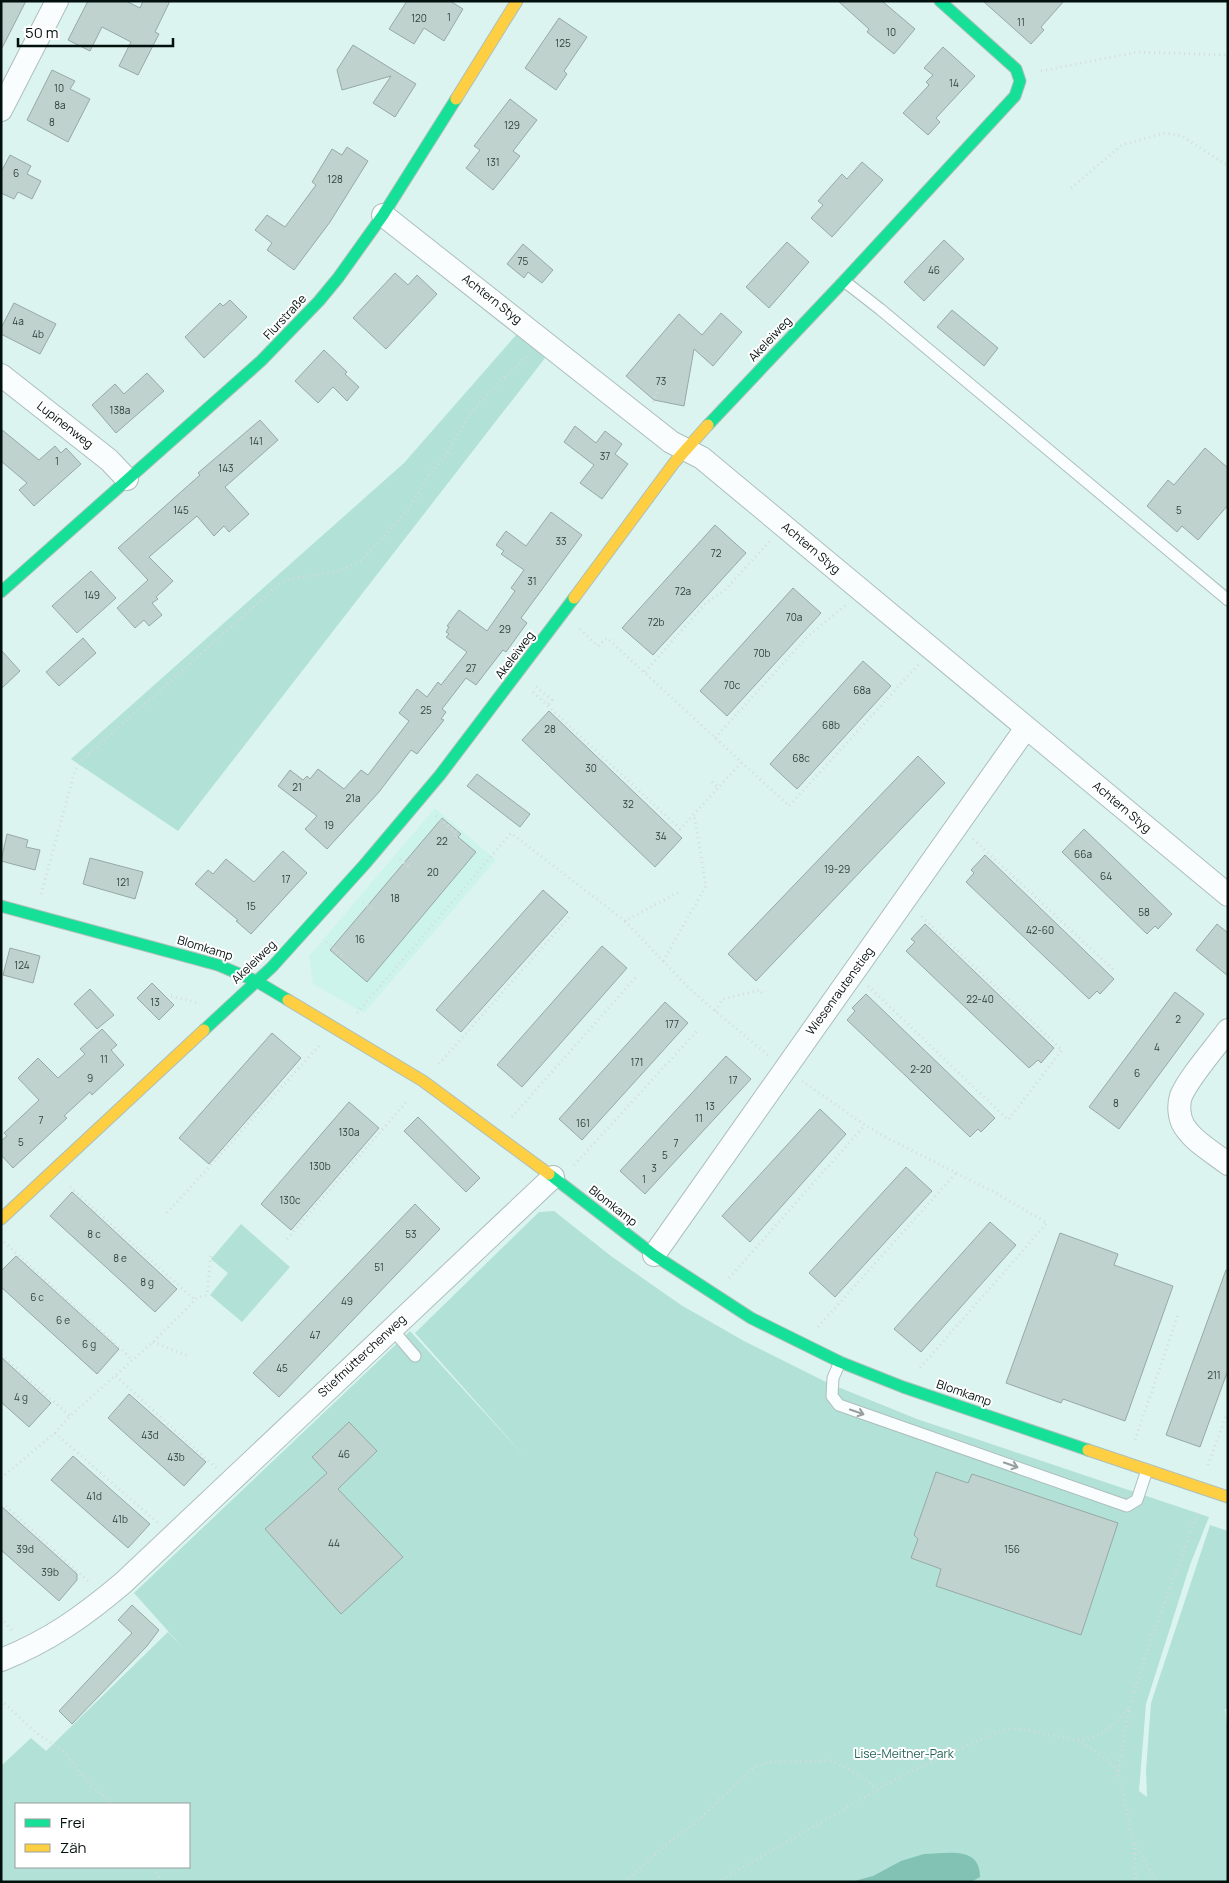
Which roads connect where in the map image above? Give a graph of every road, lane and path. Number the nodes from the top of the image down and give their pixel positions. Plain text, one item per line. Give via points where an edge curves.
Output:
1 (57, 1) edge
2 (518, 1) edge
3 (940, 1) edge
4 (1228, 57) edge
5 (1020, 82) junction
6 (1, 110) edge
7 (1228, 166) edge
8 (1071, 188) dead end
9 (384, 214) junction
10 (844, 281) junction
11 (530, 355) dead end
12 (1, 375) edge
13 (685, 449) junction
14 (127, 478) junction
15 (770, 540) dead end
16 (1, 592) edge
17 (1228, 600) edge
18 (847, 604) dead end
19 (578, 628) dead end
20 (926, 657) dead end
21 (644, 672) junction
22 (534, 685) dead end
23 (532, 691) dead end
24 (548, 705) junction
25 (1026, 728) junction
26 (716, 738) junction
27 (742, 762) junction
28 (712, 782) dead end
29 (718, 788) junction
30 (694, 814) junction
31 (435, 816) dead end
32 (966, 832) dead end
33 (455, 836) dead end
34 (679, 892) dead end
35 (1228, 895) edge
36 (39, 902) dead end
37 (1, 906) edge
38 (912, 907) dead end
39 (571, 915) dead end
40 (625, 921) junction
41 (320, 937) dead end
42 (342, 956) dead end
43 (663, 961) junction
44 (1115, 971) dead end
45 (638, 976) dead end
46 (256, 981) junction
47 (868, 986) dead end
48 (763, 994) dead end
49 (171, 996) dead end
50 (205, 1011) dead end
51 (715, 1011) junction
52 (1228, 1030) edge
53 (342, 1031) junction
54 (697, 1031) dead end
55 (322, 1043) dead end
56 (775, 1061) dead end
57 (438, 1066) dead end
58 (801, 1080) dead end
59 (423, 1081) junction
60 (865, 1125) junction
61 (496, 1135) junction
62 (1228, 1164) edge
63 (53, 1171) junction
64 (956, 1173) junction
65 (556, 1179) junction
66 (167, 1213) dead end
67 (1, 1219) edge
68 (287, 1239) dead end
69 (1, 1240) edge
70 (211, 1254) dead end
71 (654, 1255) junction
72 (714, 1294) junction
73 (195, 1300) junction
74 (1178, 1315) dead end
75 (392, 1329) junction
76 (153, 1342) junction
77 (802, 1344) junction
78 (1, 1354) edge
79 (188, 1356) dead end
80 (415, 1356) dead end
81 (133, 1360) junction
82 (840, 1362) junction
83 (116, 1375) junction
84 (903, 1387) junction
85 (1228, 1412) edge
86 (70, 1416) junction
87 (55, 1433) junction
88 (1127, 1463) junction
89 (1147, 1470) junction
90 (2, 1475) edge
91 (230, 1480) junction
92 (1203, 1489) junction
93 (1228, 1497) edge
94 (6, 1506) dead end
95 (172, 1536) junction
96 (106, 1598) junction
97 (1, 1660) edge
98 (1, 1700) edge
99 (1129, 1709) junction
100 (1077, 1740) junction
101 (1118, 1772) junction
102 (878, 1790) junction
103 (112, 1803) edge
104 (1134, 1843) junction
105 (155, 1868) edge
106 (160, 1882) edge
107 (625, 1882) edge
108 (717, 1882) edge
109 (1136, 1882) edge
110 (1157, 1882) edge

1 - 6 street
2 - 9 street, Flurstraße
3 - 5 street via 1016,69
4 - 5 path via 1137,52 1045,69
5 - 10 street, Akeleiweg via 1014,96
7 - 8 path via 1182,136 1164,133 1122,145
9 - 13 street, Achtern Styg via 671,442
9 - 14 street, Flurstraße via 338,278 282,341
10 - 13 street, Akeleiweg
10 - 17 lane
11 - 36 path via 468,417 409,509 362,560 340,571 290,579 279,584 82,760 75,770
12 - 14 street, Lupinenweg via 109,460
13 - 25 street, Achtern Styg via 710,464
13 - 46 street, Akeleiweg via 440,775 365,864
14 - 16 street, Flurstraße
15 - 21 path via 724,591 706,603
18 - 26 path via 807,637
19 - 21 path via 598,646 607,638
20 - 27 path via 789,806
21 - 26 path
22 - 24 path via 552,700
23 - 24 path
24 - 30 path via 680,829
25 - 35 street, Achtern Styg
25 - 71 street, Wiesenrautenstieg
26 - 27 path
27 - 29 path
28 - 29 path
29 - 30 path
30 - 43 path via 706,886
31 - 33 path via 457,833
32 - 44 path
34 - 40 path
37 - 46 street, Blomkamp via 218,965
38 - 47 path via 1062,1050 1008,1120
39 - 57 path
40 - 43 path
40 - 53 path via 511,833
41 - 42 path
43 - 51 path
45 - 61 path
46 - 53 street, Blomkamp
46 - 63 street, Akeleiweg
48 - 51 path via 760,990 723,999
49 - 50 path via 195,1002
51 - 56 path
52 - 62 street via 1188,1084 1180,1098 1179,1113 1184,1126 1194,1137
53 - 59 street, Blomkamp
54 - 65 path
55 - 66 path
58 - 60 path
59 - 61 street, Blomkamp
59 - 68 path
60 - 64 path
60 - 72 path
61 - 65 street, Blomkamp
63 - 67 street, Akeleiweg
63 - 73 path
64 - 77 path
64 - 84 path via 1046,1223
65 - 71 street, Blomkamp
65 - 75 street, Stiefmütterchenweg
69 - 81 path
70 - 73 path via 207,1295
71 - 72 street, Blomkamp
72 - 77 street, Blomkamp via 751,1318
73 - 76 path
74 - 88 path
75 - 80 lane
75 - 91 street, Stiefmütterchenweg
76 - 79 path
76 - 81 path
77 - 82 street, Blomkamp
78 - 86 path
81 - 83 path
82 - 84 street, Blomkamp
82 -> 89 lane via 832,1378 832,1396 839,1405 895,1425 1127,1506 1136,1500
83 - 86 path
83 - 91 path
84 - 88 street, Blomkamp
85 - 92 path
86 - 87 path
87 - 90 path
87 - 95 path
88 - 89 street, Blomkamp
89 - 92 street, Blomkamp
91 - 95 street, Stiefmütterchenweg
92 - 93 street, Blomkamp
92 - 99 path
94 - 96 path
95 - 96 street, Stiefmütterchenweg
96 - 97 street, Stiefmütterchenweg via 58,1632
98 - 103 path via 35,1732 63,1751 90,1784
99 - 100 path via 1108,1730 1095,1737
99 - 101 path
100 - 101 path via 1107,1759
100 - 102 path via 1009,1729 950,1753
101 - 104 path
102 - 107 path via 860,1775 832,1761 768,1762 753,1768
102 - 108 path
104 - 109 path
104 - 110 path
105 - 106 path

